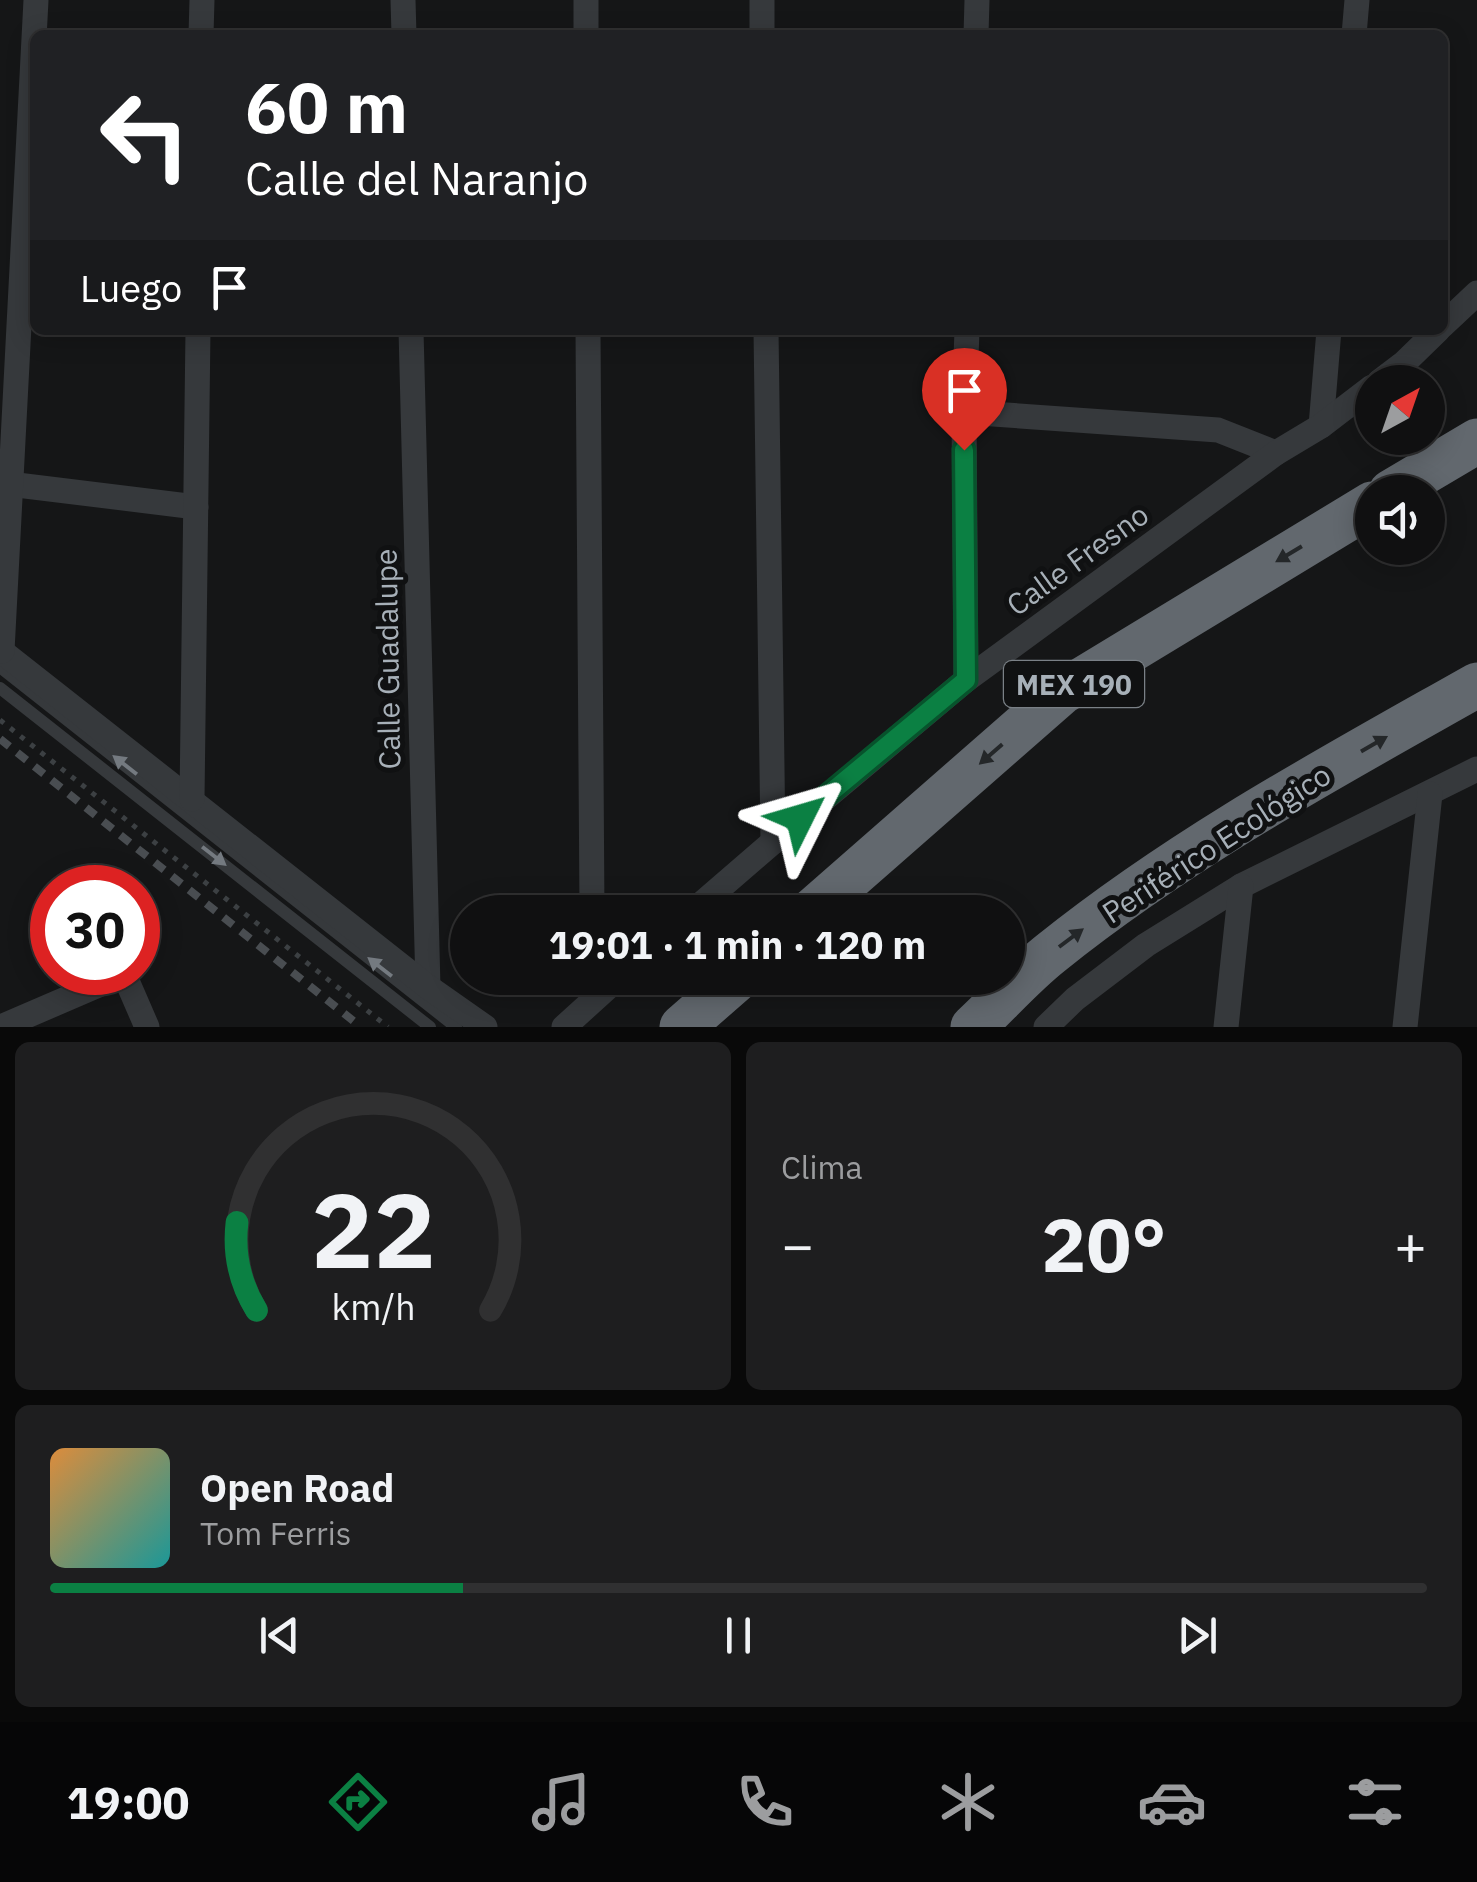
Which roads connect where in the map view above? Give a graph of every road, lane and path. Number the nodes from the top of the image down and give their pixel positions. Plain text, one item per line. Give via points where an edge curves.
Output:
1 (36, 0) edge
2 (202, 0) edge
3 (403, 0) edge
4 (586, 0) edge
5 (762, 0) edge
6 (977, 0) edge
7 (1357, 0) edge
8 (34, 30) edge
9 (202, 30) edge
10 (404, 30) edge
11 (586, 30) edge
12 (762, 30) edge
13 (976, 30) edge
14 (1354, 30) edge
15 (30, 112) edge
16 (1477, 292) edge
17 (1448, 320) edge
18 (198, 335) edge
19 (411, 335) edge
20 (588, 335) edge
21 (766, 335) edge
22 (967, 335) edge
23 (1329, 335) edge
24 (1433, 335) edge
25 (1401, 365) edge
26 (1355, 400) edge
27 (964, 412) junction
28 (1321, 426) junction
29 (1477, 442) edge
30 (1276, 453) junction
31 (1420, 475) edge
32 (10, 484) junction
33 (196, 506) junction
34 (1355, 514) edge
35 (1, 656) edge
36 (966, 680) junction
37 (1477, 685) edge
38 (0, 688) edge
39 (0, 720) edge
40 (1477, 769) edge
41 (1430, 794) junction
42 (192, 799) junction
43 (773, 842) junction
44 (1240, 886) junction
45 (592, 895) edge
46 (712, 895) edge
47 (830, 895) edge
48 (428, 987) junction
49 (75, 995) edge
50 (133, 995) edge
51 (588, 995) edge
52 (719, 995) edge
53 (1075, 998) junction
54 (1, 1027) edge
55 (147, 1027) edge
56 (388, 1027) edge
57 (430, 1027) edge
58 (456, 1027) edge
59 (485, 1027) edge
60 (564, 1027) edge
61 (682, 1027) edge
62 (973, 1027) edge
63 (1046, 1027) edge
64 (1070, 1027) edge
65 (1226, 1027) edge
66 (1405, 1027) edge

1 - 8 street
2 - 9 street
3 - 10 street
4 - 11 street
5 - 12 street
6 - 13 street
7 - 14 street
15 - 32 street
16 - 17 street
18 - 33 street
19 - 48 street, Calle Guadalupe
20 - 45 street
21 - 43 street
22 - 27 street
23 - 28 street
24 - 25 street
26 - 28 street, Calle Fresno
27 - 30 street via 1218,430
27 - 36 street
28 - 30 street, Calle Fresno
29 - 31 highway
30 - 36 street, Calle Fresno
32 - 33 street
32 - 35 street
33 - 42 street
34 -> 47 highway, MEX 190 via 1062,692
35 - 42 street
58 -> 35 lane
36 - 43 street, Calle Fresno
62 -> 37 highway, Periférico Ecológico via 1048,955 1168,866
38 -> 57 lane
39 - 56 path
40 - 41 street
41 - 44 street
41 - 66 street
42 - 48 street
43 - 46 street, Calle Fresno
44 - 53 street
44 - 65 street
48 - 59 street
49 - 54 street
50 - 55 street
51 - 60 street
52 - 61 highway
53 - 63 street
53 - 64 street

